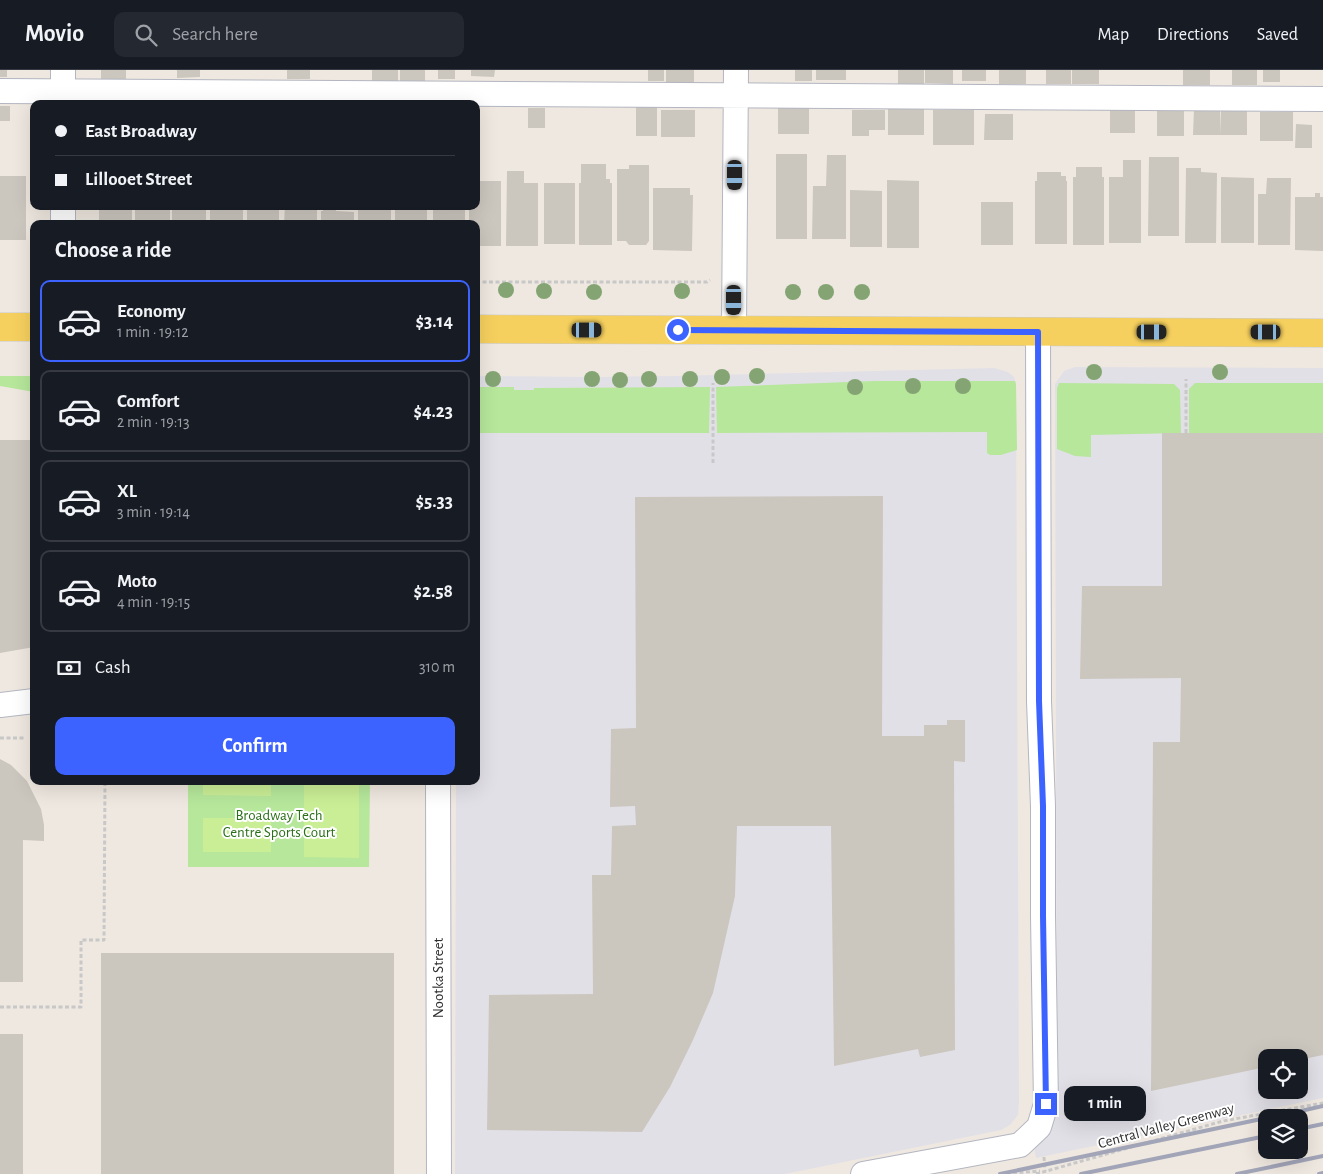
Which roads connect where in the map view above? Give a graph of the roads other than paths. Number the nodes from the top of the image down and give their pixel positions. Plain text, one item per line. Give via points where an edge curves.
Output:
1 (736, 70) edge
2 (63, 88) edge
3 (0, 91) edge
4 (736, 96) junction
5 (1323, 99) edge
6 (0, 327) edge
7 (30, 328) edge
8 (480, 329) edge
9 (734, 330) junction
10 (1038, 332) junction
11 (1323, 333) edge
12 (30, 701) edge
13 (0, 705) edge
14 (438, 785) edge
15 (438, 1174) edge
16 (863, 1174) edge

1 - 4 street
2 - 3 street
2 - 4 street
4 - 5 street
4 - 9 street
6 - 7 main road
8 - 9 main road
9 - 10 main road
10 - 11 main road
10 - 16 street via 1039,701 1046,1104 1039,1127 1020,1145
12 - 13 street
14 - 15 street, Nootka Street

